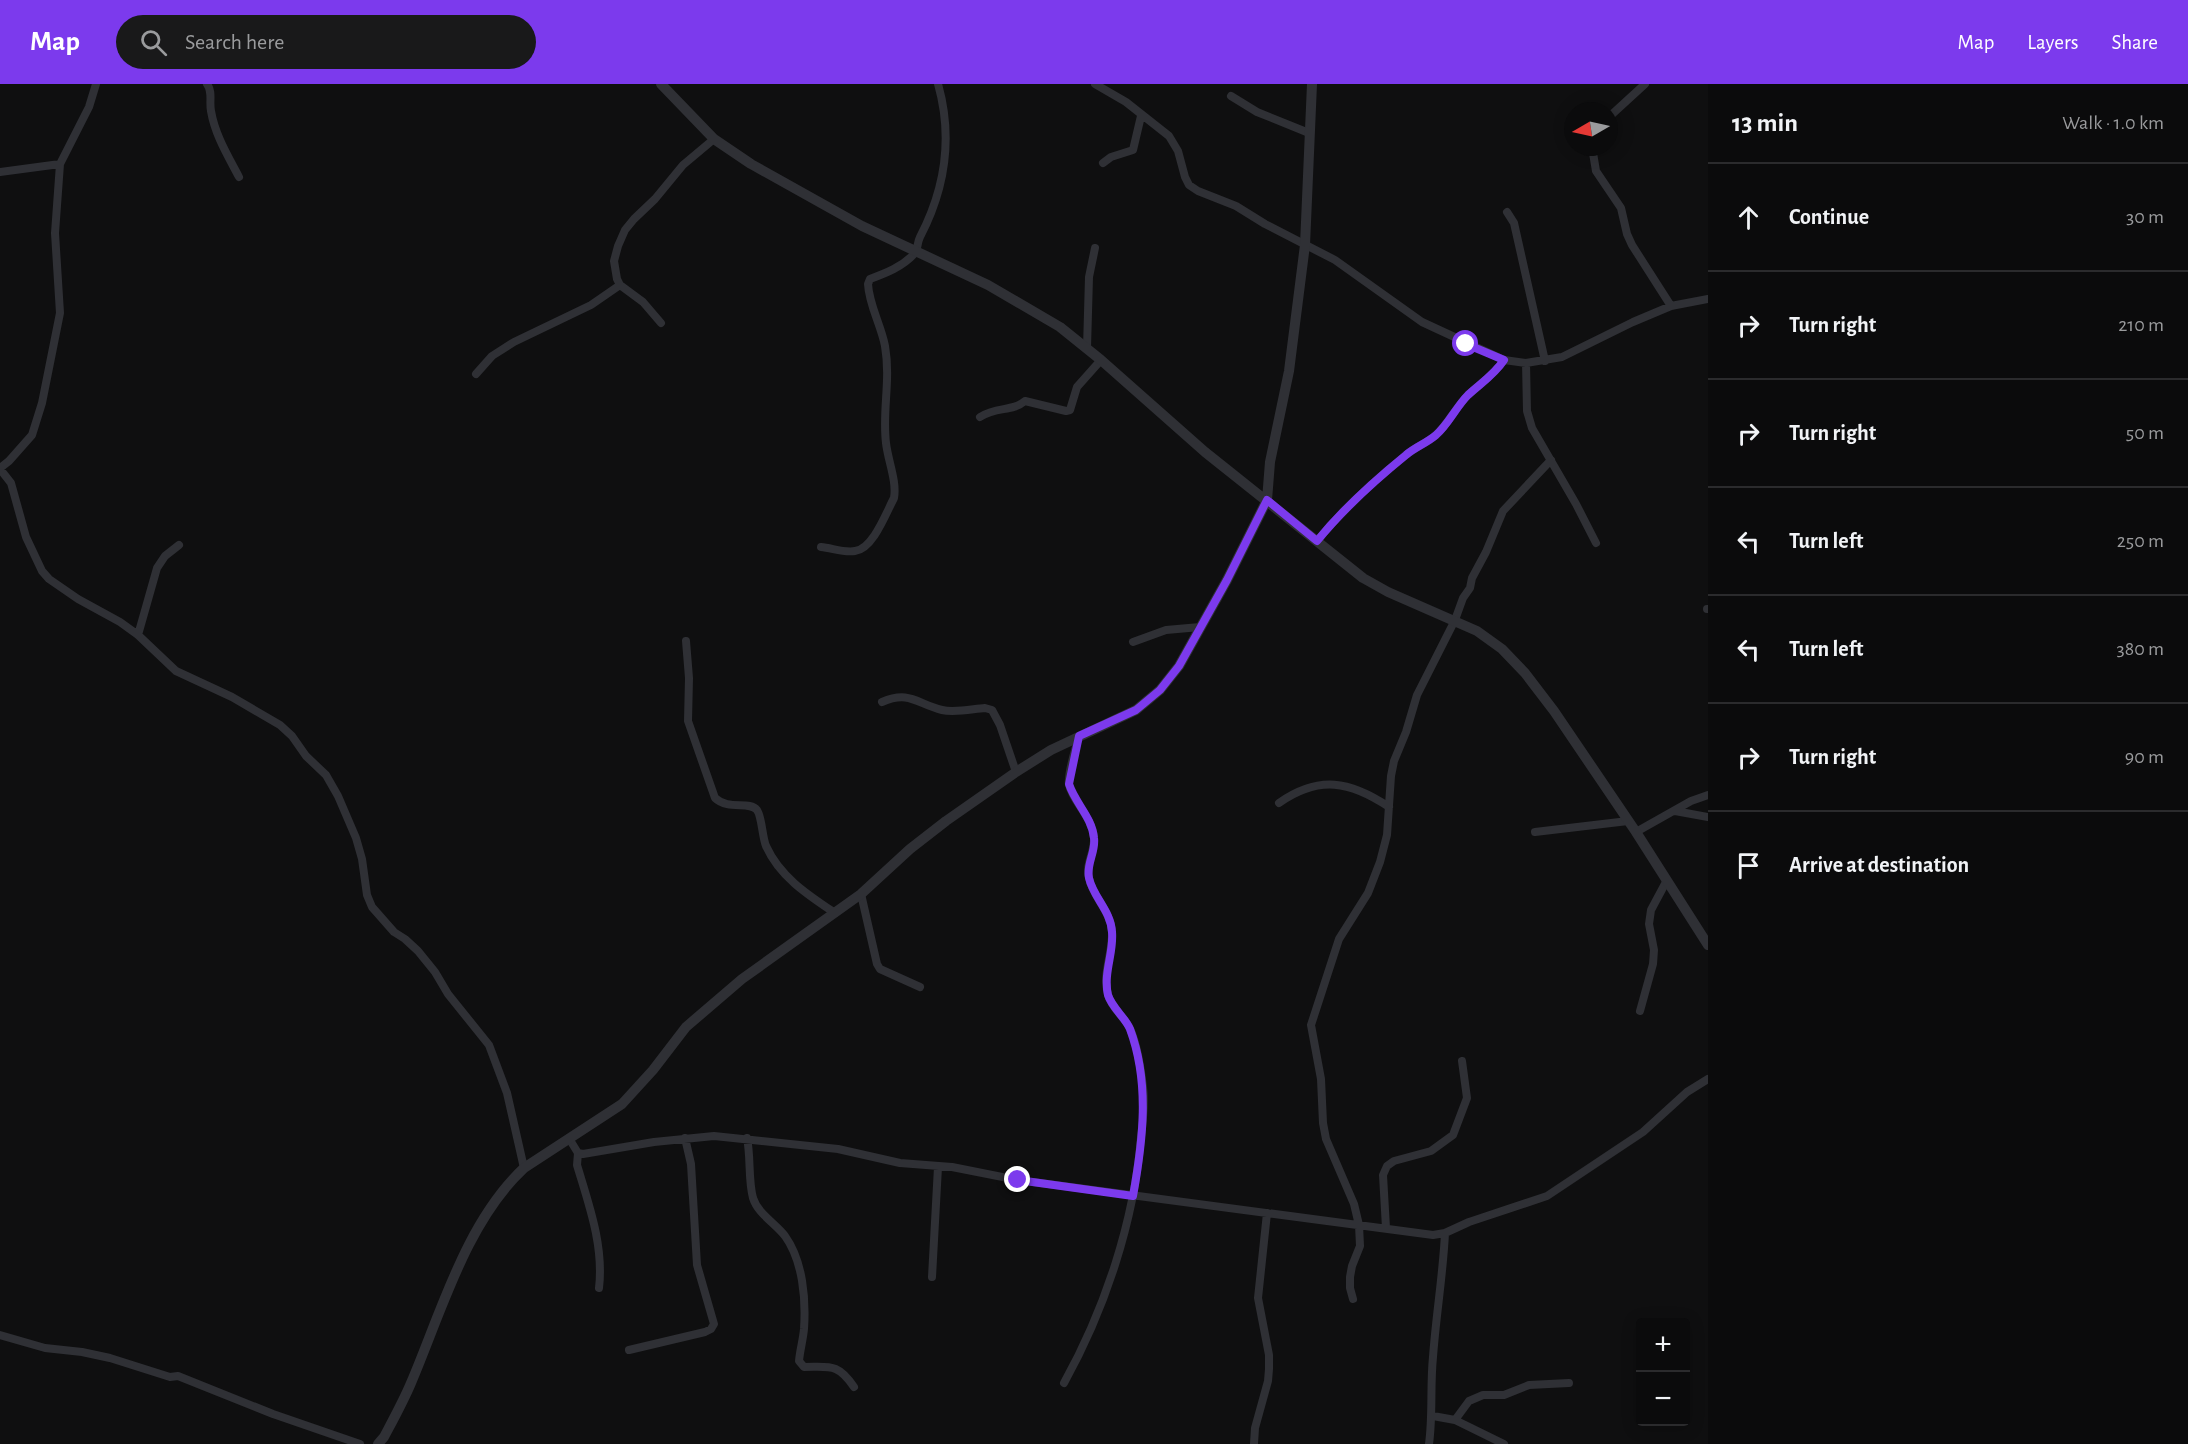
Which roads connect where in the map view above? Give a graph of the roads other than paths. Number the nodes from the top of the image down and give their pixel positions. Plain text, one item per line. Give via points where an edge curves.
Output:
1 (96, 84) edge
2 (207, 84) edge
3 (661, 84) edge
4 (938, 84) edge
5 (1095, 84) edge
6 (1312, 84) edge
7 (1645, 84) edge
8 (1231, 96) dead end
9 (1618, 109) edge
10 (1142, 116) junction
11 (1309, 133) junction
12 (714, 139) junction
13 (1594, 156) edge
14 (1103, 163) dead end
15 (60, 164) junction
16 (0, 172) edge
17 (239, 177) dead end
18 (1507, 212) dead end
19 (1305, 245) junction
20 (1095, 248) dead end
21 (917, 252) junction
22 (620, 285) junction
23 (1708, 299) edge
24 (1671, 306) junction
25 (661, 322) dead end
26 (1087, 348) junction
27 (1101, 360) junction
28 (1504, 360) junction
29 (1545, 361) junction
30 (1526, 363) junction
31 (476, 374) dead end
32 (980, 417) dead end
33 (1551, 460) junction
34 (0, 469) edge
35 (1267, 500) junction
36 (1317, 541) junction
37 (1596, 543) dead end
38 (179, 545) dead end
39 (821, 547) dead end
40 (1455, 620) junction
41 (1200, 627) junction
42 (138, 635) junction
43 (686, 641) dead end
44 (1133, 642) dead end
45 (882, 702) dead end
46 (1079, 736) junction
47 (1016, 772) junction
48 (1708, 795) edge
49 (1279, 802) dead end
50 (1389, 807) junction
51 (1675, 811) junction
52 (1708, 817) edge
53 (1628, 821) junction
54 (1536, 832) dead end
55 (1636, 832) junction
56 (1666, 882) junction
57 (861, 894) junction
58 (835, 912) junction
59 (1708, 945) edge
60 (921, 987) dead end
61 (1640, 1011) dead end
62 (1462, 1060) dead end
63 (1708, 1079) edge
64 (686, 1138) junction
65 (747, 1138) junction
66 (570, 1140) junction
67 (578, 1153) junction
68 (938, 1167) junction
69 (524, 1168) junction
70 (1133, 1196) junction
71 (1267, 1213) junction
72 (1359, 1225) junction
73 (1386, 1228) junction
74 (1445, 1233) junction
75 (932, 1277) dead end
76 (599, 1288) dead end
77 (1353, 1299) dead end
78 (0, 1335) edge
79 (629, 1350) dead end
80 (1064, 1383) dead end
81 (1569, 1383) dead end
82 (854, 1387) dead end
83 (1433, 1416) junction
84 (1455, 1420) junction
85 (360, 1444) edge
86 (378, 1444) edge
87 (1254, 1444) edge
88 (1430, 1444) edge
89 (1504, 1444) edge

1 - 15 street via 89,107
2 - 17 street via 215,127
3 - 12 street
4 - 21 street via 946,131 944,166 933,214
5 - 10 street
6 - 11 street
7 - 9 street
8 - 11 street
10 - 14 street via 1133,150
10 - 19 street via 1174,143 1189,185
11 - 19 street
12 - 21 street via 782,182
12 - 22 street via 682,165 625,230 614,261
13 - 24 street via 1596,171 1620,208 1629,239
15 - 16 street
15 - 34 street via 56,233 60,313 54,347 32,435
18 - 29 street via 1514,223
19 - 28 street via 1335,260 1422,322
19 - 35 street
20 - 26 street via 1089,277
21 - 26 street via 988,285 1060,327
21 - 39 street via 899,267 870,279 868,284 885,346 885,432 894,498 864,548 852,552
22 - 25 street
22 - 31 street via 591,305 514,342 492,356
23 - 24 street
24 - 29 street via 1562,357
26 - 27 street
27 - 32 street via 1077,387 1070,410 1025,401
27 - 35 street via 1205,452
28 - 30 street
28 - 36 street via 1450,415 1439,433 1392,467 1335,519
29 - 30 street
30 - 33 street via 1527,411
33 - 37 street
33 - 40 street via 1503,511
34 - 42 street via 11,483 26,537 42,571 60,587
35 - 36 street
35 - 41 street
36 - 40 street via 1363,578
38 - 42 street via 157,568
40 - 50 street via 1413,705 1394,761
40 - 53 street via 1502,649 1525,673
41 - 44 street via 1166,630
41 - 46 street via 1179,666 1160,690 1136,710
42 - 69 street via 176,671 280,725 326,775 356,838 372,907 418,951 489,1045 507,1093
43 - 58 street via 688,721 715,798 723,804 752,806 757,810 767,846 777,863 800,889
45 - 47 street via 903,696 943,711 992,710
46 - 47 street
46 - 70 street via 1069,784 1095,840 1089,878 1112,930 1106,972 1108,994 1130,1027 1143,1089 1141,1145
47 - 57 street via 910,849
48 - 51 street
49 - 50 street via 1297,790 1341,785 1369,794
50 - 72 street via 1387,835 1374,879 1339,939 1311,1025 1326,1139
51 - 52 street
51 - 55 street
53 - 54 street
53 - 55 street
55 - 56 street
56 - 59 street
56 - 61 street via 1651,910 1653,964
57 - 58 street
57 - 60 street via 880,969
58 - 66 street via 742,979 687,1027 622,1104
62 - 73 street via 1467,1098 1453,1135 1431,1151 1387,1166 1383,1175
63 - 74 street via 1687,1092 1643,1132 1547,1196
64 - 65 street
64 - 67 street
64 - 79 street via 697,1265 714,1324 705,1332
65 - 68 street
65 - 82 street via 757,1208 788,1240 803,1285 804,1331 799,1361 804,1367 837,1368
66 - 67 street
66 - 69 street
67 - 76 street via 577,1165 599,1246
68 - 70 street
68 - 75 street
69 - 86 street via 493,1207 465,1254 410,1386
70 - 71 street
70 - 80 street via 1109,1284
71 - 72 street
71 - 87 street via 1258,1298 1269,1369
72 - 73 street
72 - 77 street via 1360,1246 1350,1277
73 - 74 street via 1433,1235
74 - 83 street via 1433,1358
78 - 85 street via 178,1377
81 - 84 street via 1529,1385 1504,1395 1483,1395 1469,1401
83 - 84 street
83 - 88 street
84 - 89 street

